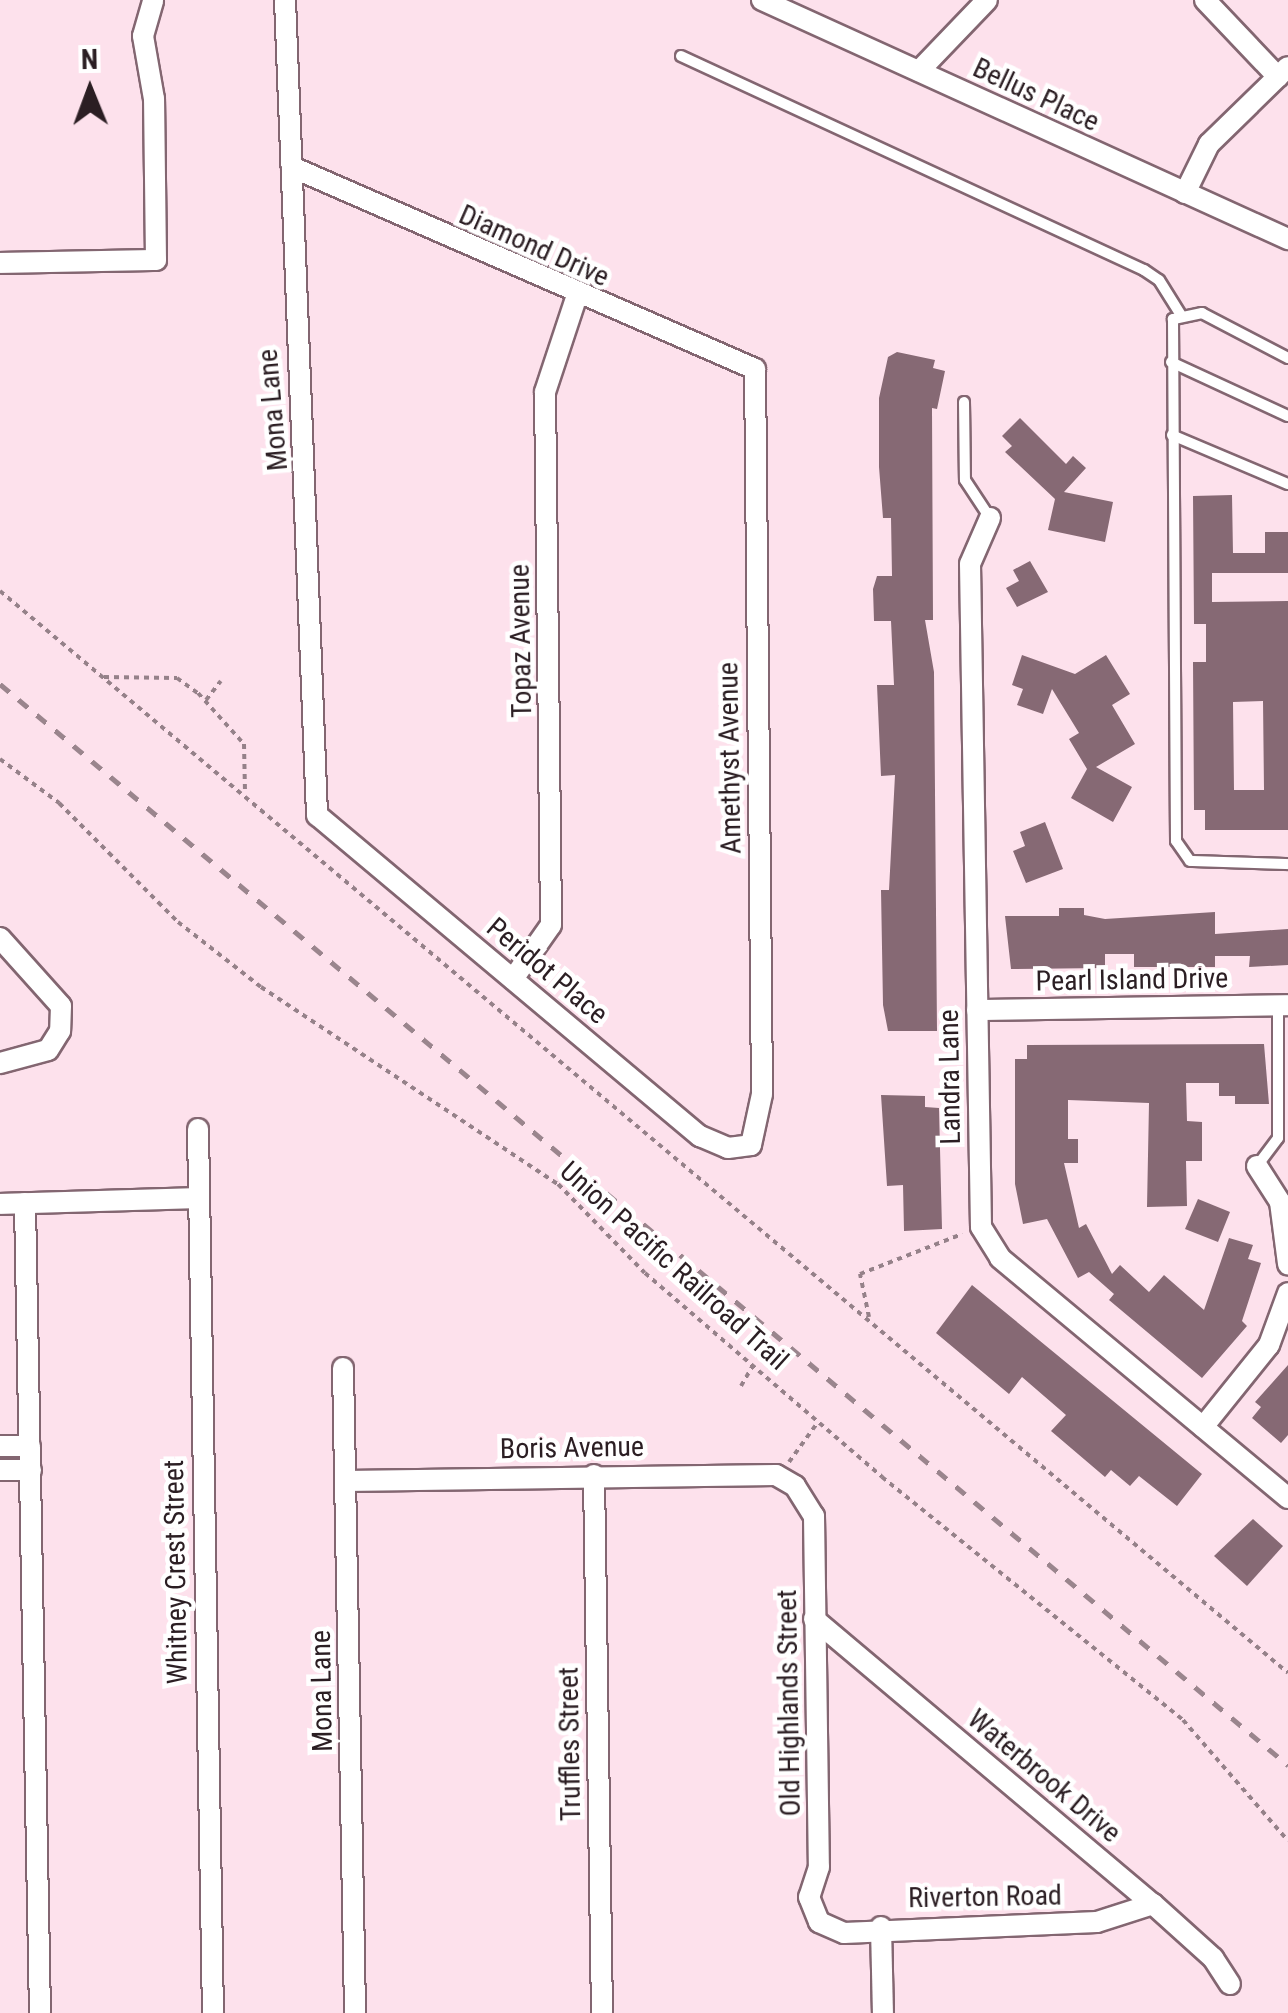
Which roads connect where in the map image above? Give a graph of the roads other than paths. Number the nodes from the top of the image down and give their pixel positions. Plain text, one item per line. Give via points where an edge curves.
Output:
1 (154, 0) edge
2 (284, 0) edge
3 (762, 0) edge
4 (987, 0) edge
5 (1206, 0) edge
6 (681, 56) dead end
7 (919, 71) junction
8 (1283, 72) edge
9 (292, 167) junction
10 (1185, 193) junction
11 (1288, 239) edge
12 (0, 264) edge
13 (577, 295) junction
14 (1180, 314) junction
15 (1288, 358) edge
16 (1171, 362) junction
17 (755, 369) joint
18 (964, 402) dead end
19 (1288, 416) edge
20 (1172, 435) junction
21 (1288, 484) edge
22 (990, 518) joint
23 (316, 815) joint
24 (1288, 864) edge
25 (0, 938) edge
26 (513, 979) junction
27 (1283, 1005) edge
28 (977, 1010) junction
29 (0, 1064) edge
30 (198, 1129) dead end
31 (751, 1145) joint
32 (1257, 1166) joint
33 (198, 1198) junction
34 (24, 1203) junction
35 (0, 1204) edge
36 (1288, 1264) edge
37 (1288, 1293) edge
38 (344, 1368) dead end
39 (1202, 1427) junction
40 (0, 1446) edge
41 (30, 1446) junction
42 (0, 1470) edge
43 (31, 1470) junction
44 (594, 1475) junction
45 (346, 1481) junction
46 (795, 1486) joint
47 (1288, 1498) edge
48 (814, 1619) junction
49 (1153, 1904) junction
50 (818, 1922) joint
51 (881, 1927) junction
52 (1230, 1984) dead end
53 (40, 2013) edge
54 (213, 2013) edge
55 (355, 2013) edge
56 (602, 2013) edge
57 (883, 2013) edge

1 - 12 street via 143,36 154,99 156,260
2 - 9 street, Mona Lane
3 - 7 street, Bellus Place
4 - 7 street
5 - 8 street
6 - 14 lane via 1144,270
7 - 10 street, Bellus Place
8 - 10 street via 1209,144
9 - 13 street, Diamond Drive
9 - 23 street, Mona Lane
10 - 11 street, Bellus Place
13 - 17 street, Diamond Drive
13 - 26 street, Topaz Avenue via 545,392 551,926
14 - 15 lane via 1202,313
14 - 16 lane via 1170,330
16 - 19 lane
16 - 20 lane
17 - 31 street, Amethyst Avenue via 762,1094
18 - 22 lane via 965,480
20 - 21 lane
20 - 24 lane via 1176,841 1190,861
22 - 28 street, Landra Lane via 970,564
23 - 26 street, Peridot Place
25 - 29 street via 54,995 60,1031 48,1050
26 - 31 street, Peridot Place via 700,1136 728,1148
27 - 28 street, Pearl Island Drive
27 - 32 lane via 1278,1138
28 - 39 street, Landra Lane via 980,1227 1000,1258
30 - 33 street, Whitney Crest Street
32 - 36 street via 1280,1202
33 - 34 street
33 - 54 street, Whitney Crest Street
34 - 35 street
34 - 41 street
37 - 39 street via 1270,1344
38 - 45 street, Mona Lane
39 - 47 street
40 - 41 street
41 - 43 street
42 - 43 street
43 - 53 street
44 - 45 street, Boris Avenue
44 - 46 street, Boris Avenue via 757,1472
44 - 56 street, Truffles Street
45 - 55 street, Mona Lane
46 - 48 street, Old Highlands Street via 814,1516
48 - 49 street, Waterbrook Drive
48 - 50 street, Old Highlands Street via 819,1868 809,1897
49 - 51 street, Riverton Road via 1098,1922
49 - 52 street, Waterbrook Drive via 1214,1958
50 - 51 street, Riverton Road via 844,1933
51 - 57 street

